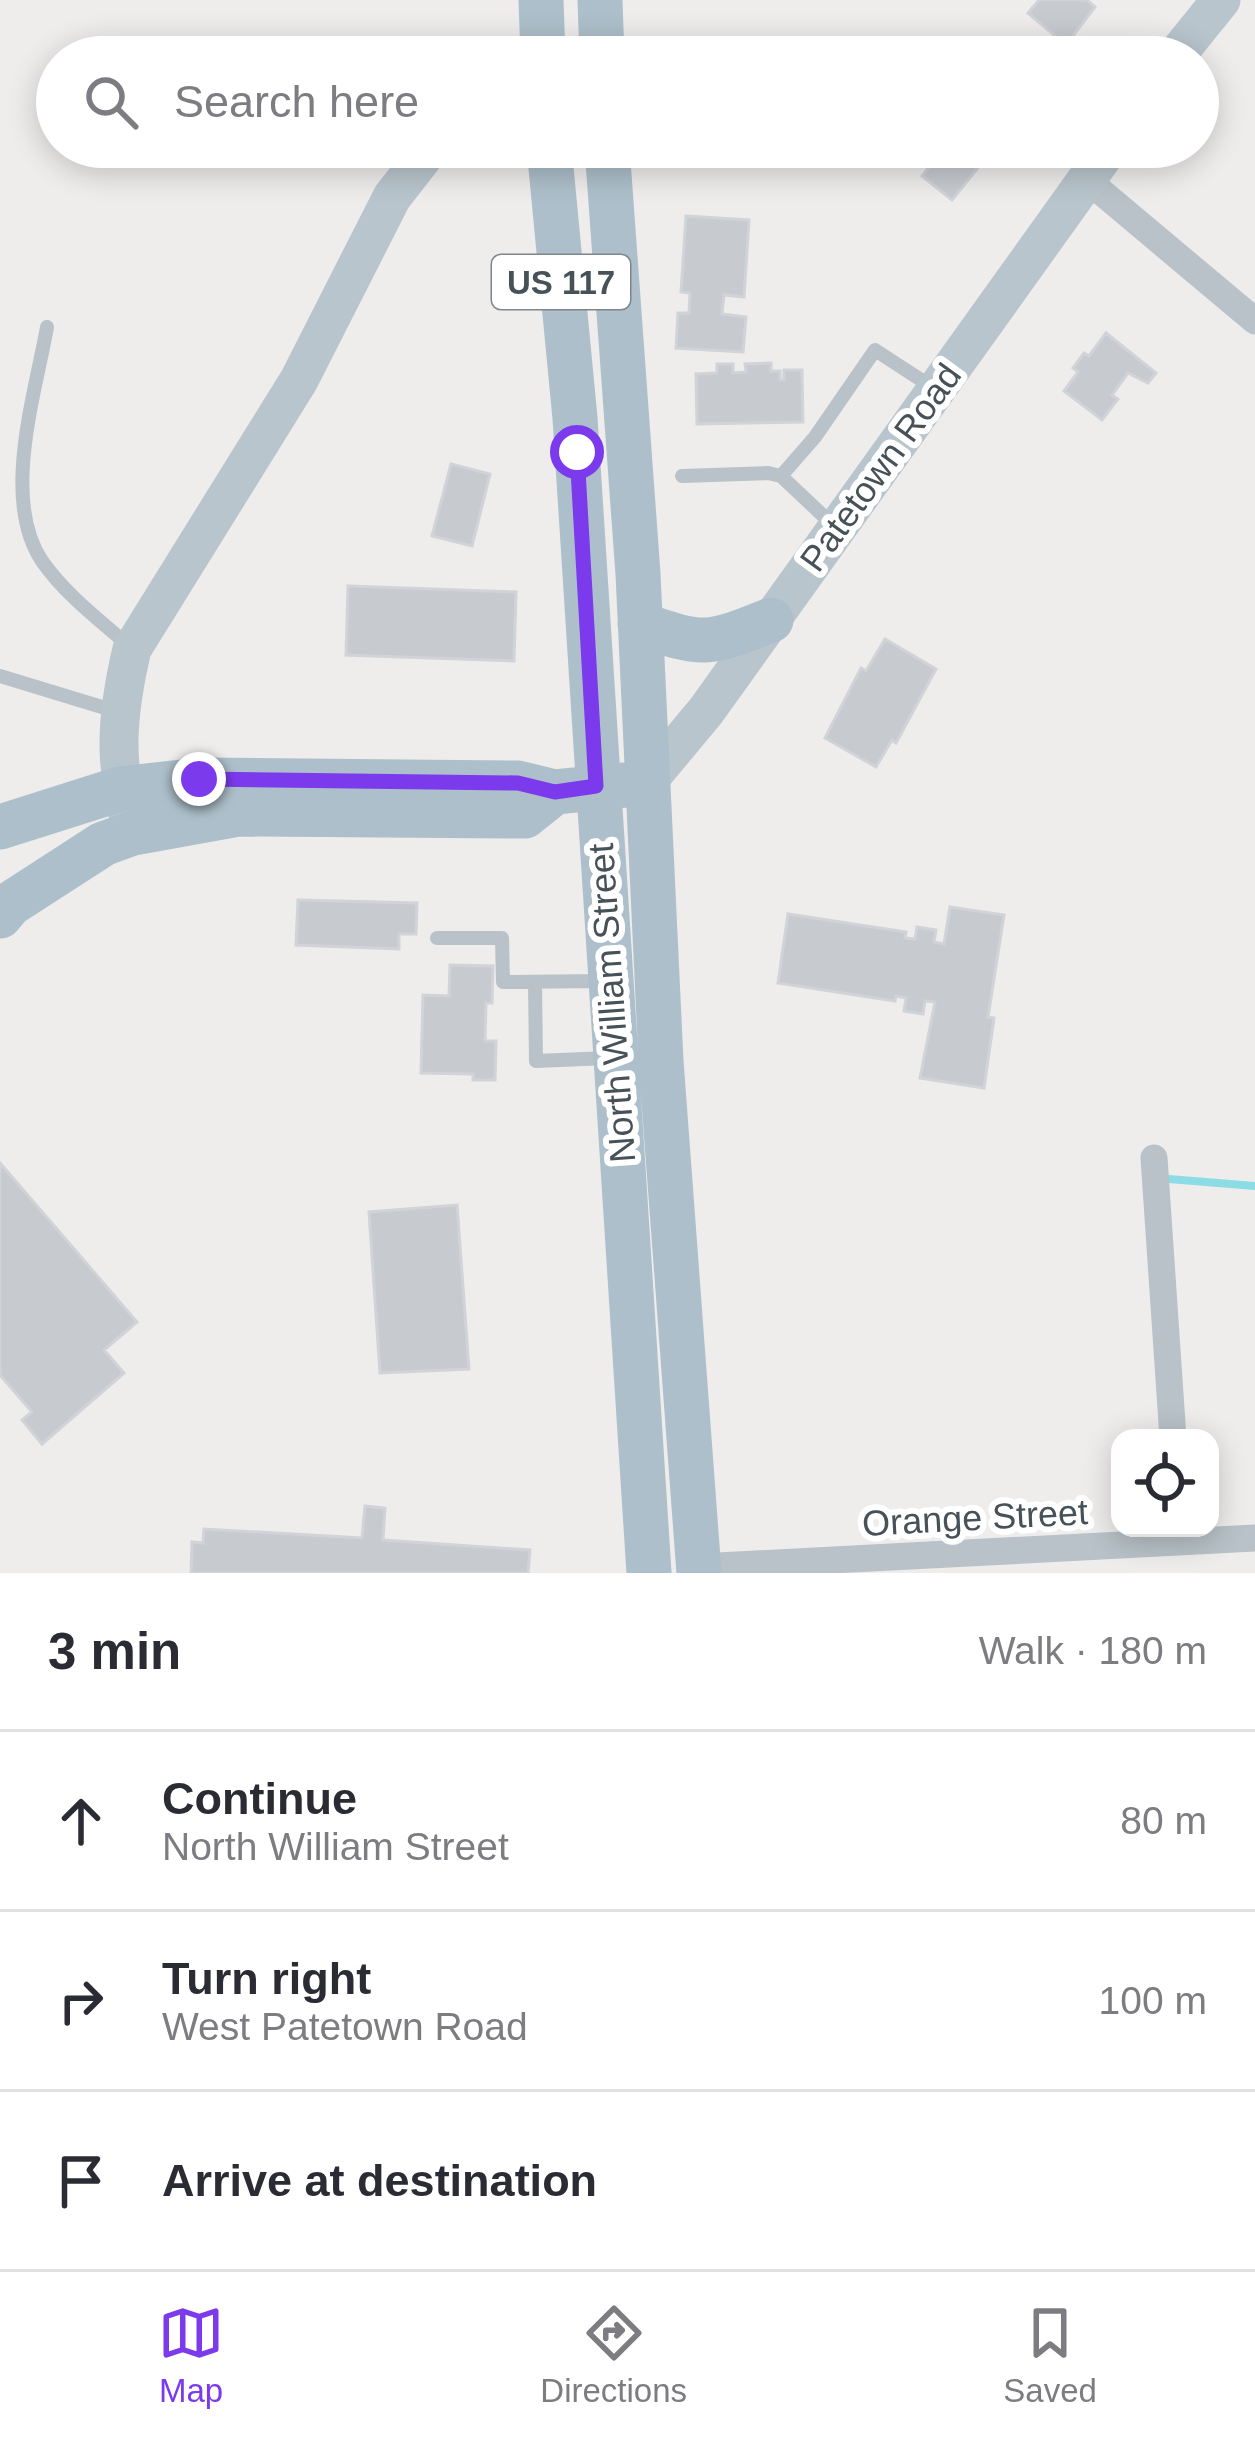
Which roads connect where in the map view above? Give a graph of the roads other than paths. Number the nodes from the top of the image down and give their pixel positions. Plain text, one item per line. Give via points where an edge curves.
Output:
1 (600, 0) edge
2 (1204, 5) edge
3 (601, 36) edge
4 (1187, 36) edge
5 (414, 168) edge
6 (550, 168) edge
7 (608, 168) edge
8 (1094, 168) edge
9 (1086, 179) junction
10 (1255, 321) edge
11 (47, 327) dead end
12 (935, 389) junction
13 (682, 476) dead end
14 (782, 476) junction
15 (836, 528) junction
16 (771, 620) junction
17 (640, 624) junction
18 (132, 649) junction
19 (0, 676) edge
20 (120, 712) junction
21 (646, 783) junction
22 (120, 789) junction
23 (575, 789) junction
24 (0, 827) edge
25 (134, 833) junction
26 (0, 916) edge
27 (437, 938) dead end
28 (609, 981) junction
29 (535, 982) junction
30 (615, 1058) junction
31 (1154, 1158) dead end
32 (624, 1186) junction
33 (1172, 1429) edge
34 (1153, 1537) edge
35 (1180, 1537) edge
36 (1219, 1537) edge
37 (1255, 1538) edge
38 (699, 1570) edge
39 (649, 1573) edge
40 (1182, 1573) edge

1 - 3 main road
2 - 4 main road
5 - 18 main road via 299,380
6 - 23 main road, North William Street / US 117 via 575,418
7 - 17 main road, North William Street / US 117
8 - 9 main road, Patetown Road
9 - 10 street
9 - 12 main road, Patetown Road
11 - 18 lane via 22,505 44,565
12 - 14 lane via 875,350
12 - 15 main road, Patetown Road
13 - 14 lane
14 - 15 lane
15 - 16 main road, Patetown Road
16 - 17 main road via 714,643
16 - 21 main road, Patetown Road
17 - 21 main road, North William Street
18 - 20 main road
19 - 20 lane
20 - 22 main road
21 - 23 main road
21 - 38 main road, North William Street
22 - 23 main road via 199,779
22 - 24 main road
22 - 25 main road
23 - 25 main road via 526,817 238,814
23 - 28 main road, North William Street
25 - 26 main road via 103,844
27 - 29 lane via 502,938 503,982
28 - 29 lane
28 - 30 main road, North William Street
29 - 30 lane via 536,1061
30 - 32 main road, North William Street
31 - 33 street
32 - 38 main road via 640,1215 646,1252 674,1547 679,1560
32 - 39 main road, North William Street
34 - 38 street, Orange Street
35 - 40 street
36 - 37 street, Orange Street

